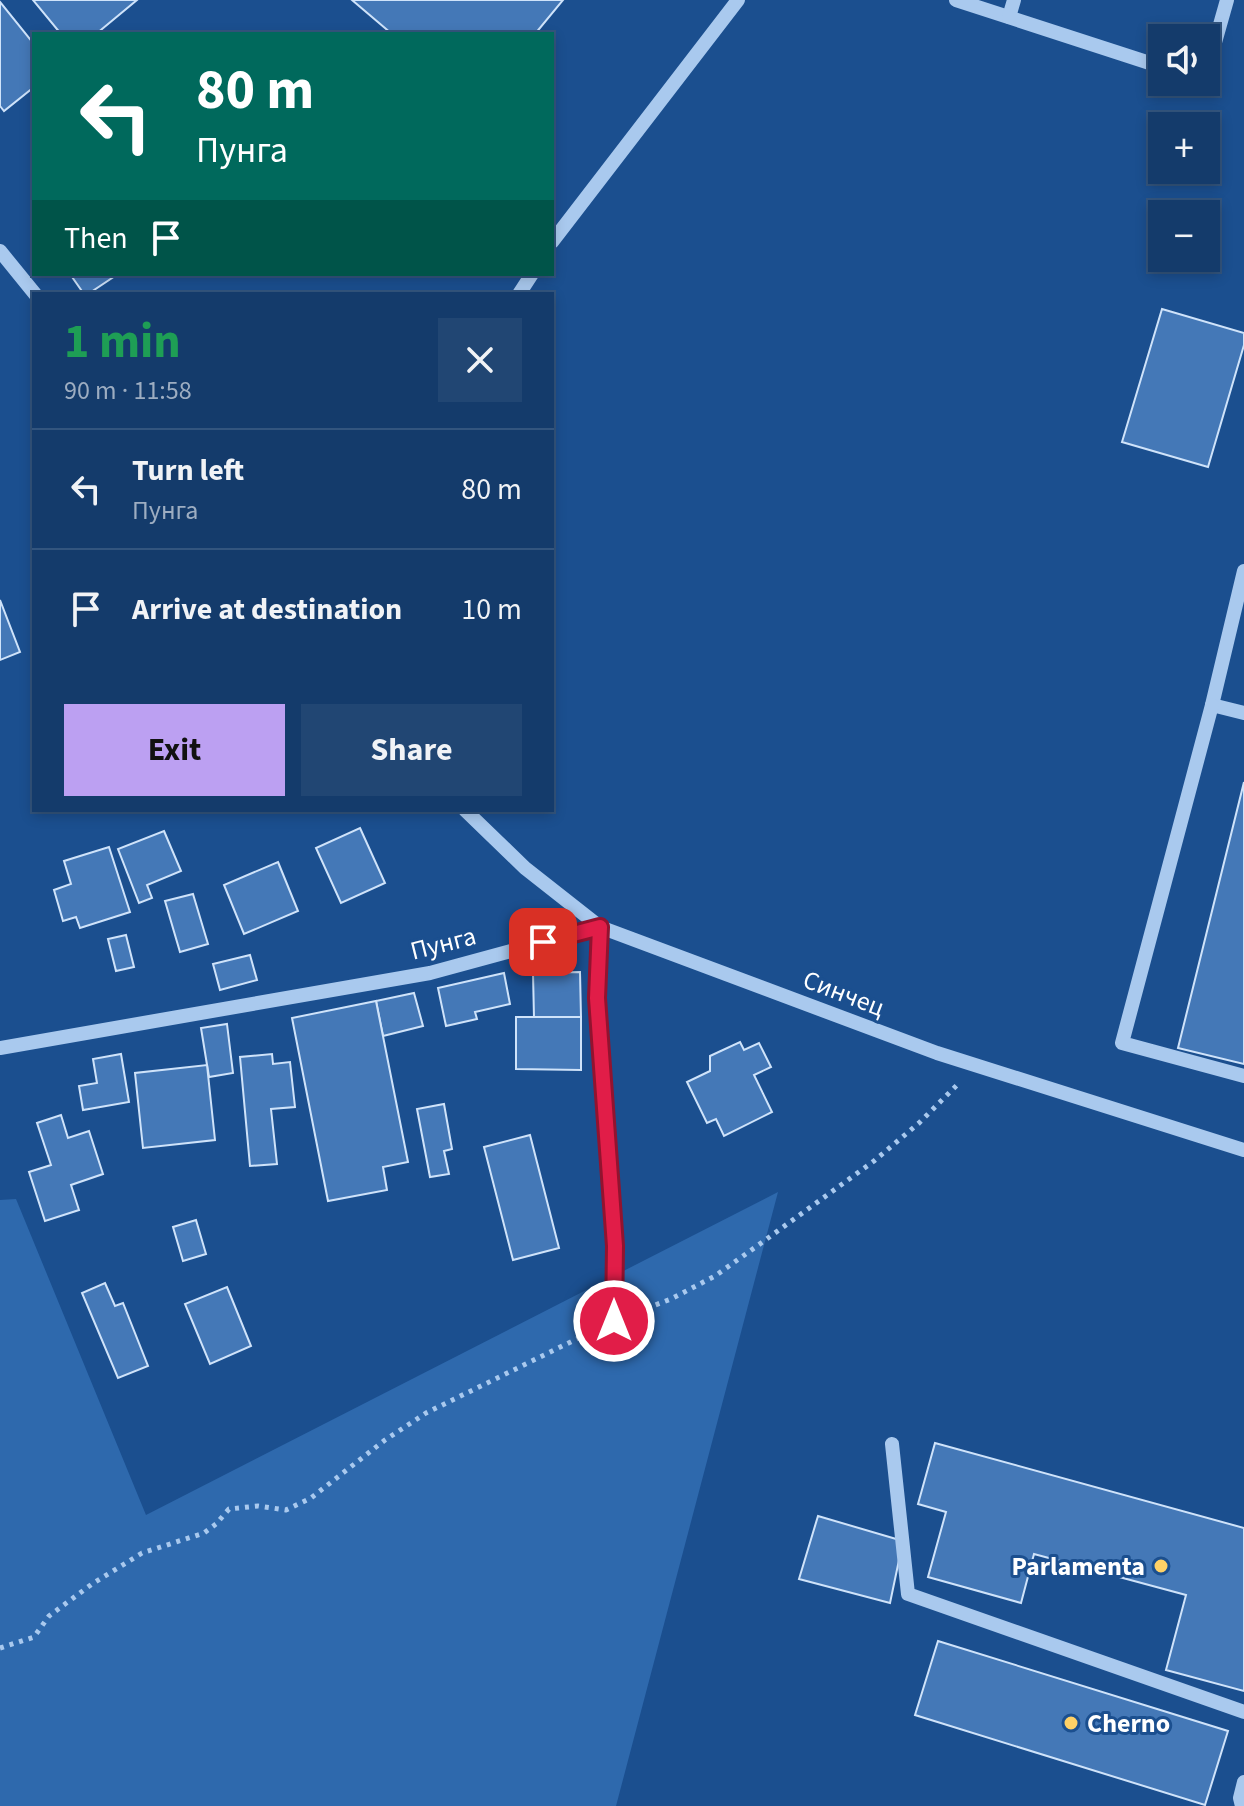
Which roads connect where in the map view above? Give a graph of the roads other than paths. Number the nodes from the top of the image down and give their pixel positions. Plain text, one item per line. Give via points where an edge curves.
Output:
1 (738, 0) edge
2 (956, 0) edge
3 (1014, 0) edge
4 (1227, 0) edge
5 (1009, 17) junction
6 (1220, 25) edge
7 (1148, 62) edge
8 (554, 239) edge
9 (0, 251) edge
10 (33, 292) edge
11 (1244, 571) edge
12 (1212, 705) junction
13 (1244, 713) edge
14 (467, 812) edge
15 (600, 927) junction
16 (0, 1048) edge
17 (1244, 1076) edge
18 (1244, 1150) edge
19 (614, 1321) road end
20 (892, 1444) dead end
21 (1244, 1712) edge
22 (1244, 1782) edge
23 (1242, 1806) edge

1 - 8 street
2 - 5 street
3 - 5 street
4 - 6 street
5 - 7 street
9 - 10 street
11 - 12 street
12 - 13 street
12 - 17 street via 1122,1043
14 - 15 street, Синчец via 525,868
15 - 16 street, Пунга via 430,973
15 - 18 street, Синчец via 922,1048
15 - 19 street via 597,998 615,1246
20 - 21 street via 908,1594
22 - 23 street

